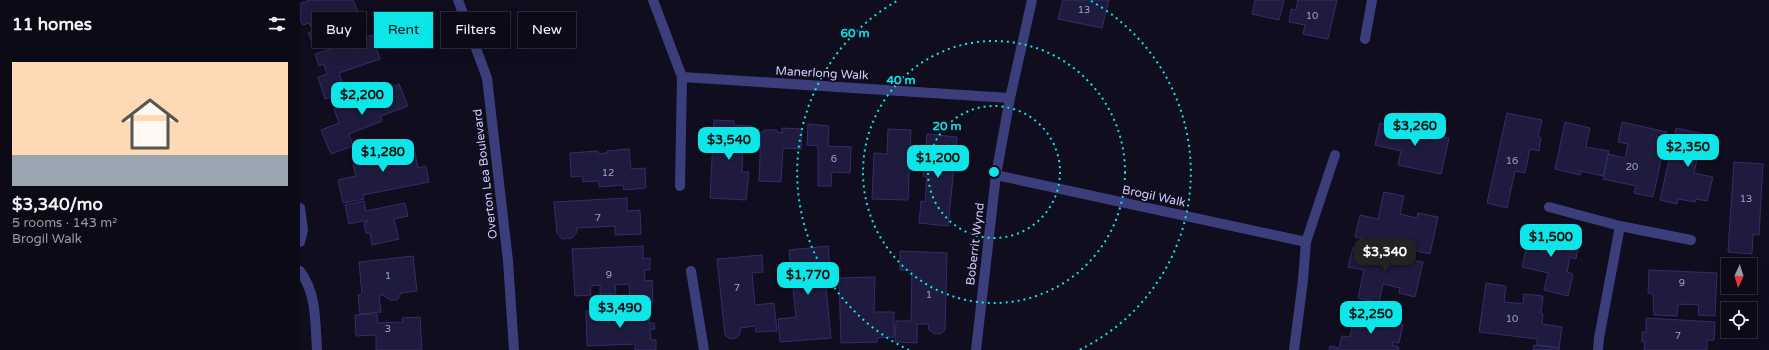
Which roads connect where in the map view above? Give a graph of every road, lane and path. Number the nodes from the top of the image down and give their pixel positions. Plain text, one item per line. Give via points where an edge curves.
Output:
1 (458, 0) edge
2 (653, 0) edge
3 (1032, 0) edge
4 (1372, 0) edge
5 (1365, 39) dead end
6 (682, 78) junction
7 (1010, 98) junction
8 (1335, 155) dead end
9 (996, 175) junction
10 (680, 186) dead end
11 (1549, 207) dead end
12 (300, 208) edge
13 (1620, 226) junction
14 (1691, 240) dead end
15 (300, 242) edge
16 (1306, 242) junction
17 (300, 271) edge
18 (691, 271) dead end
19 (316, 350) edge
20 (514, 350) edge
21 (704, 350) edge
22 (976, 350) edge
23 (1294, 350) edge
24 (1598, 350) edge

1 - 20 street, Overton Lea Boulevard via 487,78 508,261
2 - 6 street
3 - 7 street, Boberrit Wynd
4 - 5 street
6 - 7 street, Manerlong Walk
6 - 10 street
7 - 9 street, Boberrit Wynd
8 - 16 street
9 - 16 street, Brogil Walk
9 - 22 street, Boberrit Wynd
11 - 13 street
12 - 15 street via 303,230
13 - 14 street
13 - 24 street
16 - 23 street
17 - 19 street via 314,299
18 - 21 street

